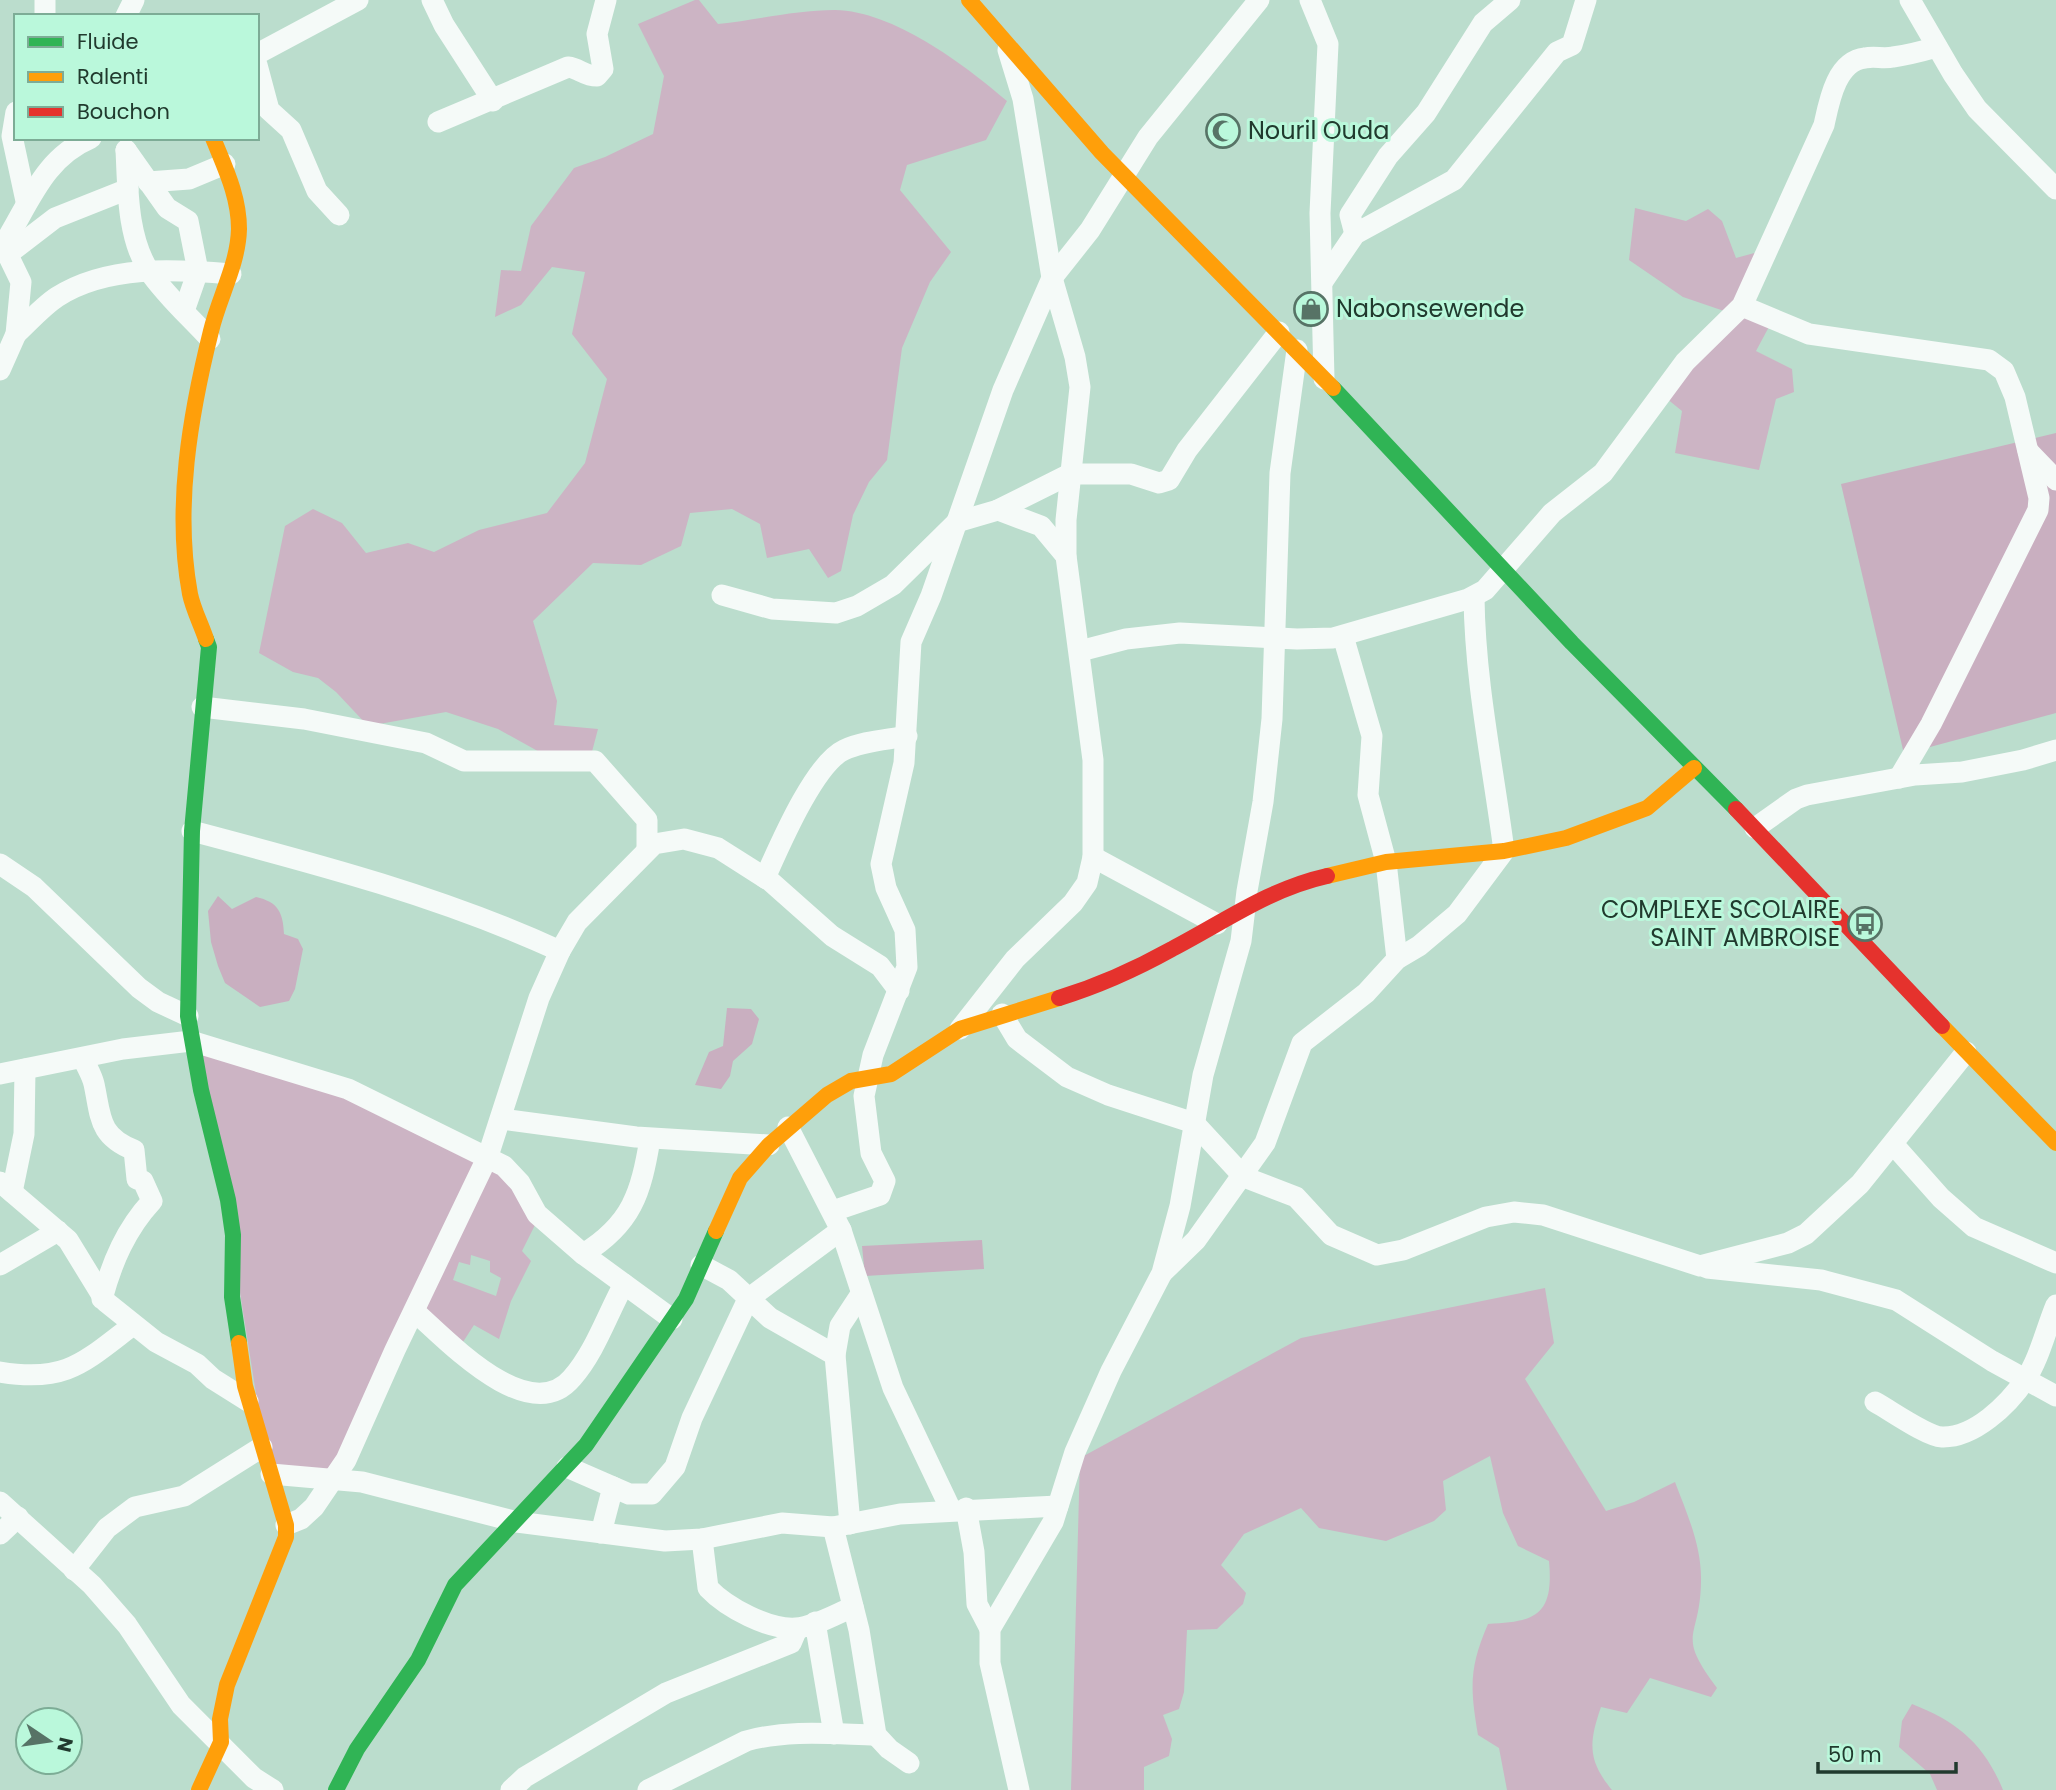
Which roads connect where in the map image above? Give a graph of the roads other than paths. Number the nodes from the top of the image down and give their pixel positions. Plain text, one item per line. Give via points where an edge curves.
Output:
1 (358, 0) edge
2 (432, 0) edge
3 (606, 0) edge
4 (969, 0) edge
5 (1259, 0) edge
6 (1310, 0) edge
7 (1510, 0) edge
8 (1586, 0) edge
9 (1910, 0) edge
10 (1004, 38) junction
11 (1937, 47) junction
12 (259, 53) edge
13 (259, 72) edge
14 (493, 101) junction
15 (438, 122) dead end
16 (14, 124) edge
17 (214, 140) edge
18 (79, 141) edge
19 (122, 144) edge
20 (225, 164) junction
21 (1124, 175) junction
22 (138, 186) junction
23 (2056, 189) edge
24 (26, 201) junction
25 (339, 215) dead end
26 (1355, 234) junction
27 (5, 239) edge
28 (148, 270) junction
29 (198, 271) junction
30 (231, 274) junction
31 (1052, 278) junction
32 (1324, 281) junction
33 (21, 282) junction
34 (56, 298) junction
35 (1742, 306) junction
36 (184, 311) junction
37 (1279, 332) junction
38 (16, 334) junction
39 (210, 339) junction
40 (1297, 350) junction
41 (0, 370) edge
42 (1324, 379) junction
43 (2028, 451) junction
44 (1070, 474) junction
45 (2056, 480) edge
46 (998, 510) junction
47 (957, 522) junction
48 (1066, 556) junction
49 (1503, 570) junction
50 (723, 594) dead end
51 (1474, 597) junction
52 (1343, 636) junction
53 (1273, 637) junction
54 (1080, 652) junction
55 (202, 707) junction
56 (907, 736) junction
57 (2056, 750) edge
58 (1694, 768) junction
59 (1899, 778) junction
60 (1755, 828) junction
61 (192, 831) junction
62 (647, 850) junction
63 (1504, 851) junction
64 (1093, 858) junction
65 (1387, 862) junction
66 (0, 864) edge
67 (765, 878) junction
68 (1245, 908) junction
69 (1217, 924) junction
70 (560, 951) junction
71 (1397, 959) junction
72 (899, 991) junction
73 (1002, 1014) junction
74 (188, 1016) junction
75 (960, 1029) junction
76 (191, 1041) junction
77 (1966, 1052) junction
78 (83, 1058) junction
79 (25, 1069) junction
80 (0, 1074) edge
81 (866, 1078) junction
82 (502, 1119) junction
83 (1194, 1124) junction
84 (788, 1127) junction
85 (650, 1139) junction
86 (2056, 1143) edge
87 (1894, 1144) junction
88 (769, 1145) junction
89 (488, 1156) junction
90 (1244, 1177) junction
91 (6, 1187) edge
92 (837, 1220) junction
93 (58, 1231) junction
94 (583, 1254) junction
95 (2056, 1263) edge
96 (0, 1265) edge
97 (701, 1265) junction
98 (1700, 1266) junction
99 (1162, 1273) junction
100 (624, 1284) junction
101 (861, 1294) junction
102 (102, 1298) junction
103 (748, 1299) junction
104 (2056, 1306) edge
105 (415, 1312) junction
106 (672, 1319) junction
107 (133, 1325) junction
108 (835, 1354) junction
109 (0, 1372) edge
110 (2025, 1380) junction
111 (2056, 1395) edge
112 (248, 1401) junction
113 (1875, 1402) dead end
114 (262, 1447) junction
115 (566, 1467) junction
116 (271, 1474) junction
117 (335, 1479) junction
118 (613, 1487) junction
119 (0, 1502) edge
120 (1058, 1506) junction
121 (958, 1509) junction
122 (18, 1517) junction
123 (517, 1522) junction
124 (286, 1525) junction
125 (842, 1525) junction
126 (601, 1533) junction
127 (0, 1534) edge
128 (702, 1539) junction
129 (75, 1570) junction
130 (853, 1607) junction
131 (806, 1625) junction
132 (990, 1629) junction
133 (834, 1734) junction
134 (876, 1735) junction
135 (221, 1742) junction
136 (909, 1763) dead end
137 (199, 1790) edge
138 (274, 1790) edge
139 (336, 1790) edge
140 (511, 1790) edge
141 (648, 1790) edge
142 (1018, 1790) edge

1 - 12 street
2 - 14 street
3 - 14 street via 597,34 603,61 600,73 590,76 568,67
4 - 10 street
5 - 21 street via 1148,137
6 - 32 street via 1328,44 1320,213
7 - 26 street via 1483,23 1426,113 1367,185 1350,215
8 - 26 street via 1572,45 1557,52 1454,180
9 - 11 street
10 - 21 street
10 - 31 street via 1023,99
11 - 23 street via 1977,110
11 - 35 street via 1892,58 1863,58 1844,71
13 - 25 street via 270,110 291,130 317,191
14 - 15 street
16 - 24 street via 12,136
17 - 20 street
18 - 24 street via 45,173
19 - 22 street
20 - 22 street via 189,179
20 - 30 street via 238,217
21 - 31 street via 1090,230
21 - 37 street
22 - 27 street
22 - 28 street via 136,240
22 - 29 street via 188,221
24 - 27 street
26 - 32 street
27 - 33 street
28 - 29 street
28 - 34 street via 97,278
28 - 36 street
29 - 30 street
29 - 36 street
30 - 39 street
31 - 44 street via 1080,387
31 - 47 street via 1003,390
32 - 42 street
33 - 34 street
33 - 38 street
34 - 38 street
35 - 43 street via 1810,334 1989,360 2007,378
35 - 49 street via 1685,362 1603,473 1552,513
36 - 39 street
37 - 40 street
37 - 44 street via 1186,450 1169,480 1159,483 1131,474
38 - 41 street
39 - 55 street via 190,437 181,521 190,596 208,640
40 - 42 street
40 - 53 street via 1280,473
42 - 49 street
43 - 45 street
43 - 59 street via 2038,510 1931,724
44 - 46 street
44 - 48 street
46 - 47 street
46 - 48 street via 1041,526
47 - 50 street via 893,585 836,613 772,609
47 - 56 street via 911,642
48 - 54 street
49 - 51 street
49 - 58 street
51 - 52 street
51 - 63 street via 1480,702
52 - 53 street
52 - 65 street via 1372,736 1368,795
53 - 54 street via 1159,634 1112,641
53 - 68 street via 1272,719
54 - 64 street via 1093,760
55 - 61 street
55 - 62 street via 304,719 426,743 464,761 595,761 647,820
56 - 67 street via 867,743 834,756 808,793
56 - 72 street via 881,864 883,881 907,941 907,967
57 - 59 street via 1962,772
58 - 60 street
58 - 63 street via 1647,808 1566,838
59 - 60 street via 1796,799
60 - 77 street
61 - 70 street via 339,870 517,931
61 - 74 street
62 - 67 street via 665,840 695,840 718,848
62 - 70 street via 577,922
63 - 65 street
63 - 71 street via 1457,914
64 - 69 street
64 - 75 street via 1087,883 1073,903 1015,959
65 - 68 street via 1304,881
65 - 71 street
66 - 74 street via 34,887 139,988
67 - 72 street via 821,927 890,974
68 - 69 street
68 - 83 street via 1241,941
69 - 73 street via 1091,988
70 - 82 street via 531,1023
71 - 90 street via 1366,993 1302,1043 1265,1143
72 - 81 street
73 - 75 street
73 - 83 street via 1017,1039 1067,1077
74 - 76 street
75 - 81 street via 891,1074
76 - 78 street
76 - 89 street via 348,1089
76 - 112 street via 228,1200 236,1332
77 - 86 street
77 - 87 street
78 - 79 street
78 - 102 street via 94,1082 97,1114 117,1143 134,1150 137,1179 143,1181 152,1201 119,1249
79 - 80 street
79 - 91 street via 24,1134
81 - 84 street via 837,1087
81 - 92 street via 870,1153 884,1176 885,1189
82 - 85 street
82 - 89 street
83 - 90 street
83 - 99 street via 1180,1206
84 - 88 street
84 - 92 street
85 - 88 street
85 - 94 street via 644,1174 623,1222
87 - 95 street via 1941,1198 1974,1227
87 - 98 street via 1860,1184 1806,1234
88 - 97 street via 740,1178
89 - 94 street via 520,1183 537,1214
89 - 105 street
90 - 98 street via 1296,1198 1331,1235 1377,1255 1403,1250 1486,1217 1514,1212 1543,1215
90 - 99 street via 1196,1240
91 - 93 street
92 - 101 street
92 - 103 street
93 - 96 street
93 - 102 street
94 - 100 street
97 - 103 street via 729,1280
97 - 106 street
98 - 110 street via 1821,1280 1874,1292 1917,1311
99 - 120 street via 1111,1370 1075,1452
100 - 105 street via 572,1379 552,1391 502,1384
100 - 106 street
101 - 108 street via 840,1325
101 - 121 street via 893,1388
102 - 107 street
103 - 108 street via 770,1318
103 - 118 street via 663,1485 640,1496
104 - 110 street
105 - 117 street
106 - 115 street
107 - 109 street via 64,1371 43,1377
107 - 112 street
108 - 125 street
110 - 111 street
110 - 113 street via 1987,1420 1943,1437
112 - 114 street
114 - 116 street
114 - 129 street via 191,1492 143,1504 124,1514 107,1528
115 - 118 street
115 - 123 street
116 - 117 street
116 - 124 street
117 - 123 street
117 - 124 street via 314,1507
118 - 126 street
119 - 122 street
120 - 121 street
120 - 132 street
121 - 125 street
121 - 132 street via 974,1552 976,1604
122 - 127 street
122 - 129 street
123 - 126 street
123 - 139 street via 455,1585 418,1661 362,1740
124 - 135 street via 283,1549 227,1685
125 - 128 street via 782,1523
125 - 130 street
126 - 128 street via 665,1541
128 - 131 street via 708,1588 717,1597 760,1619
129 - 135 street via 127,1625 181,1705
130 - 131 street
130 - 134 street
131 - 133 street
131 - 140 street via 791,1643 666,1693 525,1777
132 - 142 street via 990,1663
133 - 134 street
133 - 141 street via 782,1734 746,1741
134 - 136 street
135 - 137 street
135 - 138 street via 254,1778

